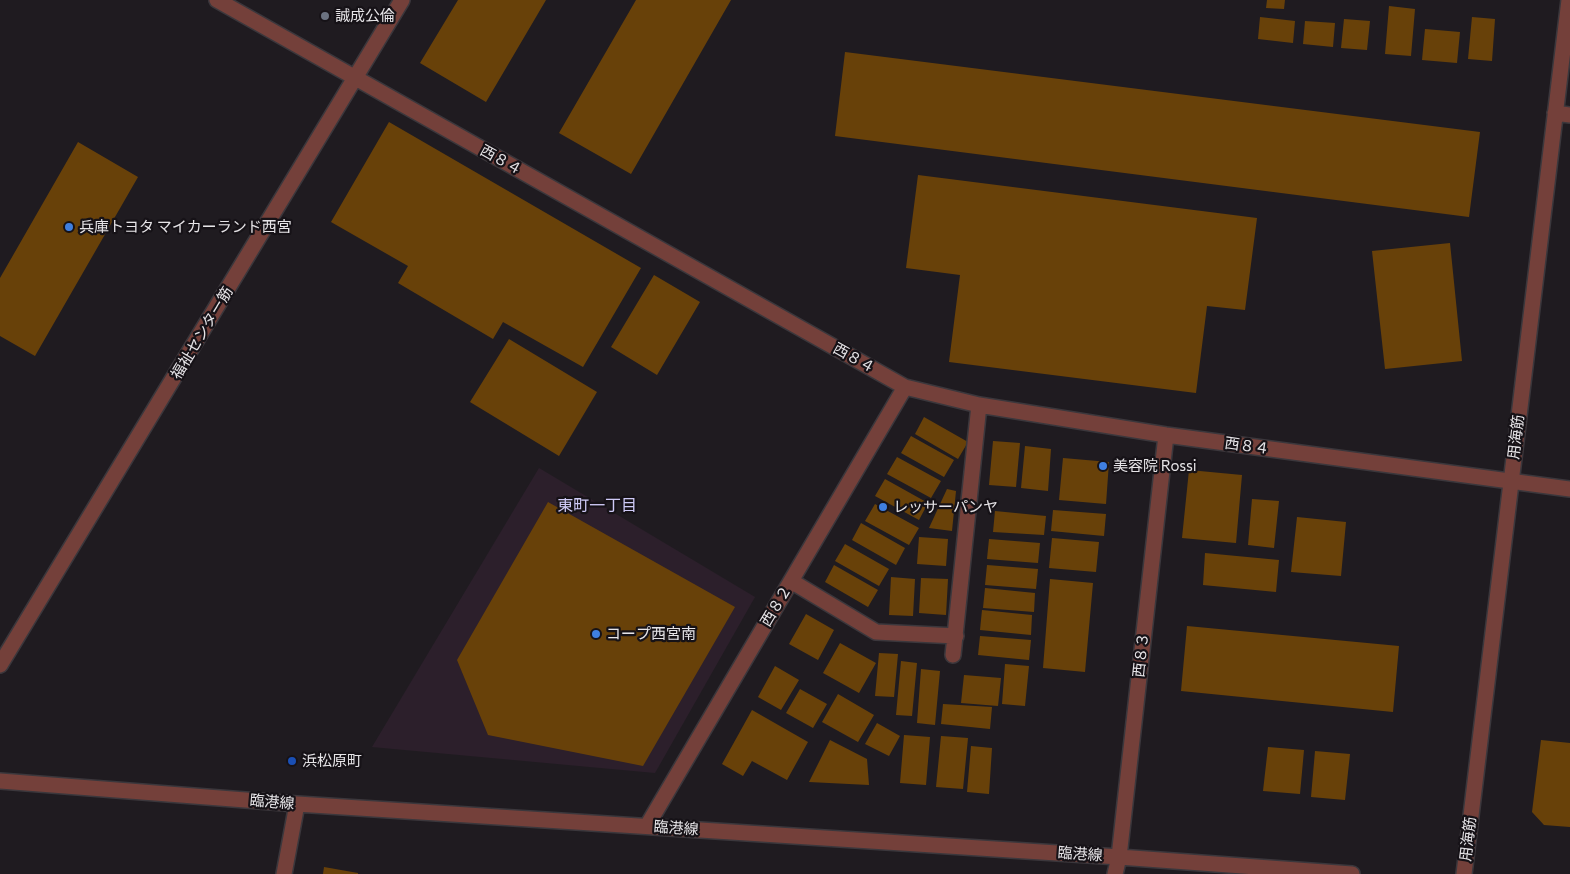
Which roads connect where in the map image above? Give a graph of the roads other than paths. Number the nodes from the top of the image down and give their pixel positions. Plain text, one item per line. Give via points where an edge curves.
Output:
1 (217, 0) edge
2 (402, 0) edge
3 (1567, 0) edge
4 (356, 78) junction
5 (1562, 114) edge
6 (905, 386) junction
7 (979, 405) junction
8 (1166, 435) junction
9 (1511, 481) junction
10 (1570, 489) edge
11 (791, 581) junction
12 (956, 636) junction
13 (954, 655) dead end
14 (0, 665) edge
15 (0, 781) edge
16 (297, 804) junction
17 (646, 826) junction
18 (1119, 857) junction
19 (1271, 872) edge
20 (284, 874) edge
21 (1115, 874) edge
22 (1352, 874) edge
23 (1464, 874) edge

1 - 4 street, 西８４
2 - 4 street, 福祉センター筋
3 - 5 street, 用海筋
4 - 6 street, 西８４
4 - 14 street, 福祉センター筋
5 - 9 street, 用海筋
6 - 7 street, 西８４
6 - 11 street, 西８２
7 - 8 street, 西８４
7 - 12 street
8 - 9 street, 西８４
8 - 18 street, 西８３
9 - 10 street, 西８４
9 - 23 street, 用海筋
11 - 12 street via 876,632
11 - 17 street, 西８２
12 - 13 street
15 - 16 street, 臨港線
16 - 17 street, 臨港線
16 - 20 street
17 - 18 street, 臨港線
18 - 19 street, 臨港線
18 - 21 street, 西８３
19 - 22 street, 臨港線

